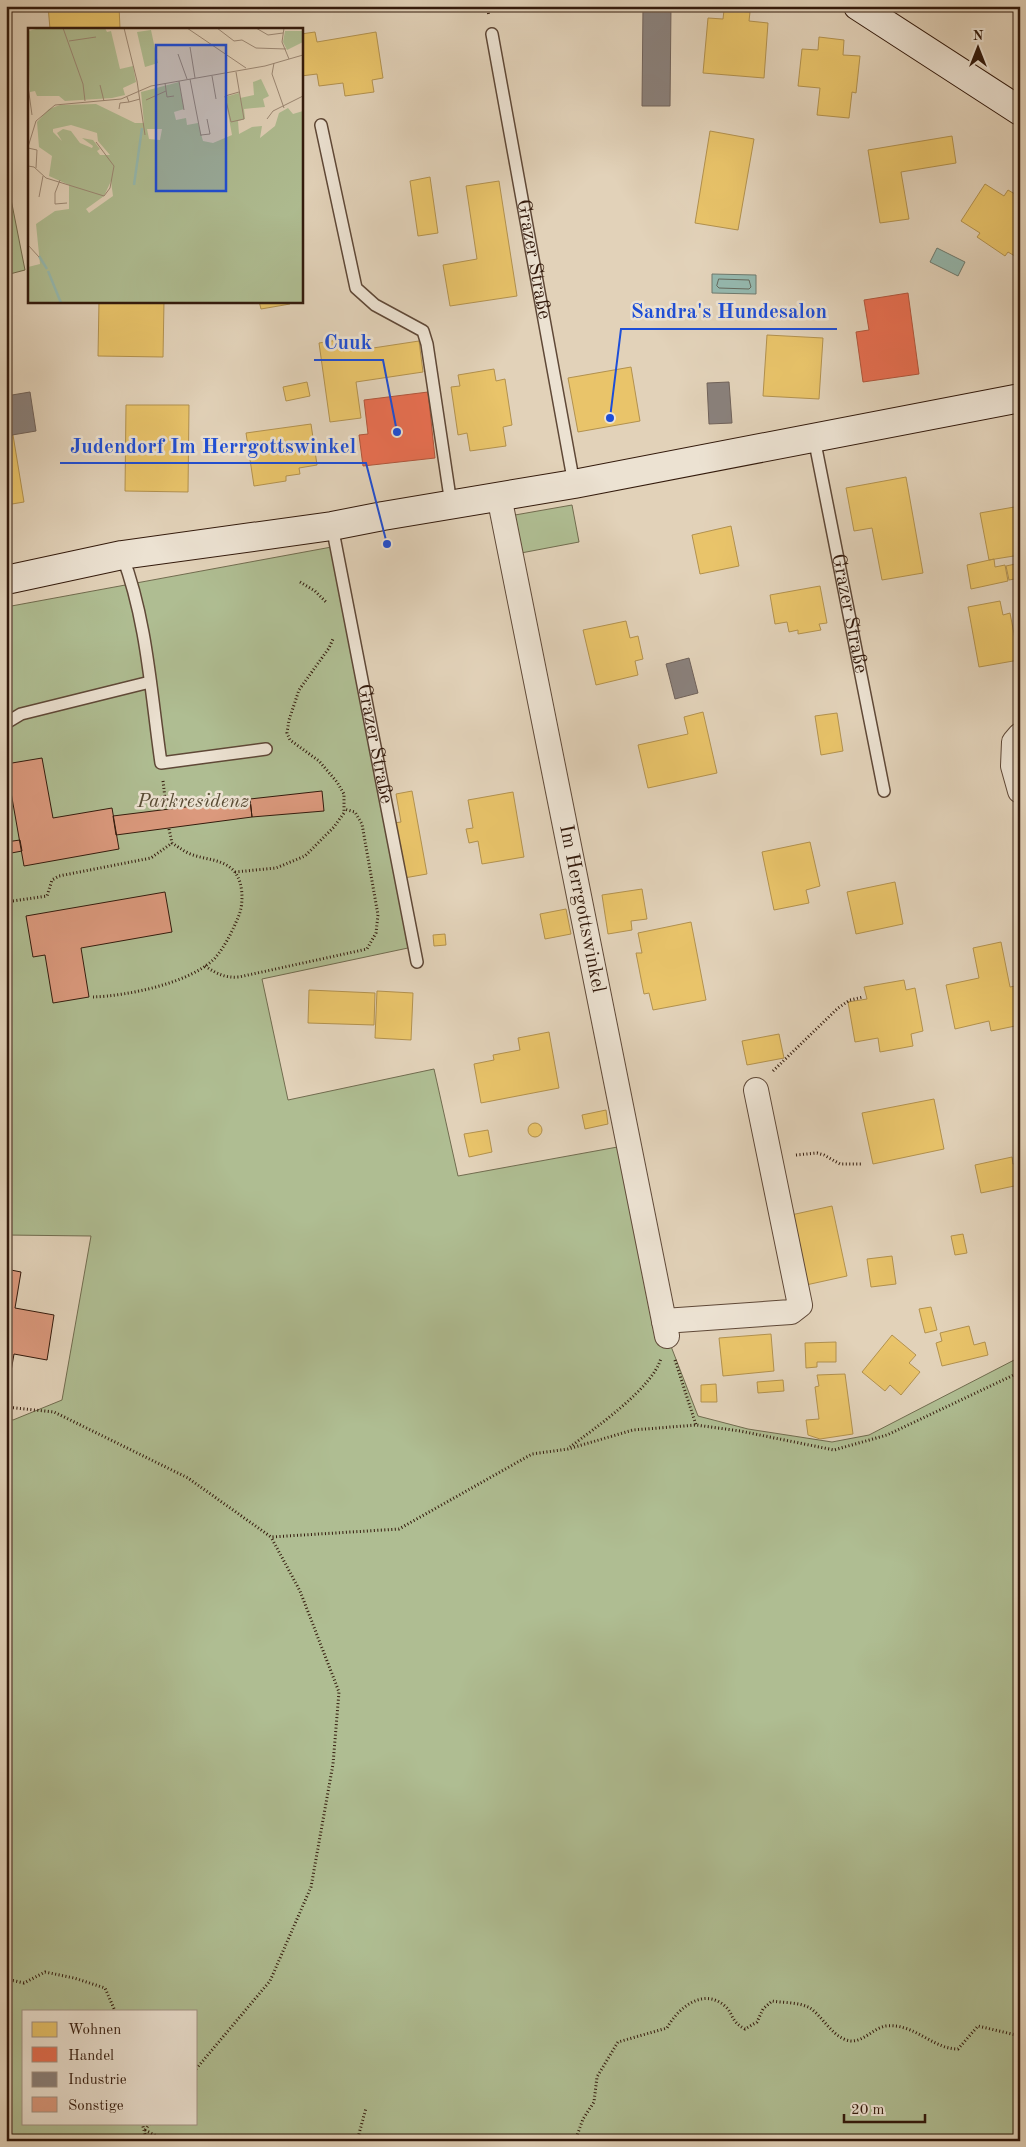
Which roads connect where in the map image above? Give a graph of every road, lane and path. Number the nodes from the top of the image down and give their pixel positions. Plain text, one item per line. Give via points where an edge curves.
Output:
1 (858, 6) edge
2 (492, 34) dead end
3 (1020, 111) edge
4 (321, 125) dead end
5 (1020, 398) edge
6 (813, 436) junction
7 (574, 484) junction
8 (499, 496) junction
9 (451, 504) junction
10 (332, 526) junction
11 (122, 555) junction
12 (6, 580) edge
13 (300, 582) dead end
14 (328, 605) dead end
15 (334, 632) dead end
16 (150, 682) junction
17 (6, 722) edge
18 (1020, 735) edge
19 (266, 749) dead end
20 (161, 763) junction
21 (884, 791) dead end
22 (1020, 791) edge
23 (166, 807) dead end
24 (344, 809) junction
25 (169, 829) dead end
26 (172, 843) junction
27 (235, 872) junction
28 (6, 894) edge
29 (8, 902) edge
30 (417, 962) dead end
31 (205, 966) junction
32 (93, 997) dead end
33 (863, 997) dead end
34 (756, 1090) joint
35 (770, 1160) junction
36 (863, 1164) dead end
37 (665, 1329) junction
38 (1020, 1372) edge
39 (6, 1407) edge
40 (696, 1425) junction
41 (568, 1449) junction
42 (271, 1536) junction
43 (6, 1979) edge
44 (115, 2010) edge
45 (1020, 2036) edge
46 (198, 2067) edge
47 (366, 2108) dead end
48 (142, 2124) edge
49 (149, 2124) edge
50 (145, 2130) junction
51 (147, 2141) edge
52 (166, 2141) edge
53 (357, 2141) edge
54 (576, 2141) edge

1 - 3 main road
2 - 7 lane, Grazer Straße
4 - 9 lane via 356,288 375,305 423,331
5 - 6 main road
6 - 7 main road
6 - 21 lane, Grazer Straße
7 - 8 main road
8 - 9 main road
8 - 37 street, Im Herrgottswinkel
9 - 10 main road
10 - 11 main road
10 - 30 lane, Grazer Straße
11 - 12 main road
11 - 16 lane via 132,581
13 - 14 path via 315,591
15 - 24 path via 330,648 299,690 287,733 290,740 319,761 336,782 344,794
16 - 17 lane via 21,714
16 - 20 lane
18 - 22 street via 1014,742 1013,766
19 - 20 lane
20 - 23 path
24 - 27 path via 334,828 306,856 276,868
24 - 31 path via 355,812 362,824 378,915 376,933 367,949 240,977 220,976
25 - 26 path
26 - 27 path via 188,853 225,864
26 - 29 path via 151,858 59,876 52,880 47,896
27 - 31 path via 241,888 242,906 231,934 215,958
28 - 29 path
31 - 32 path via 169,984 120,995
33 - 34 path via 838,1008
34 - 35 street
35 - 36 path via 818,1153 840,1164
35 - 37 street via 800,1305 791,1312
37 - 40 path
37 - 41 path via 658,1369 625,1404
38 - 40 path via 887,1435 834,1450
39 - 42 path via 54,1412 188,1478
40 - 41 path via 633,1430
41 - 42 path via 532,1454 399,1529
42 - 46 path via 300,1590 339,1692 333,1764 311,1886 270,1981
43 - 44 path via 24,1983 45,1972 74,1978 105,1988
45 - 54 path via 978,2026 958,2048 950,2048 902,2026 885,2026 860,2040 851,2041 844,2039 810,2008 802,2005 772,2001 763,2009 757,2022 745,2029 736,2024 725,2006 709,1999 692,2001 675,2015 667,2028 618,2042 597,2077 594,2102 583,2119
47 - 53 path
48 - 50 path
49 - 50 path
50 - 51 path
50 - 52 path

